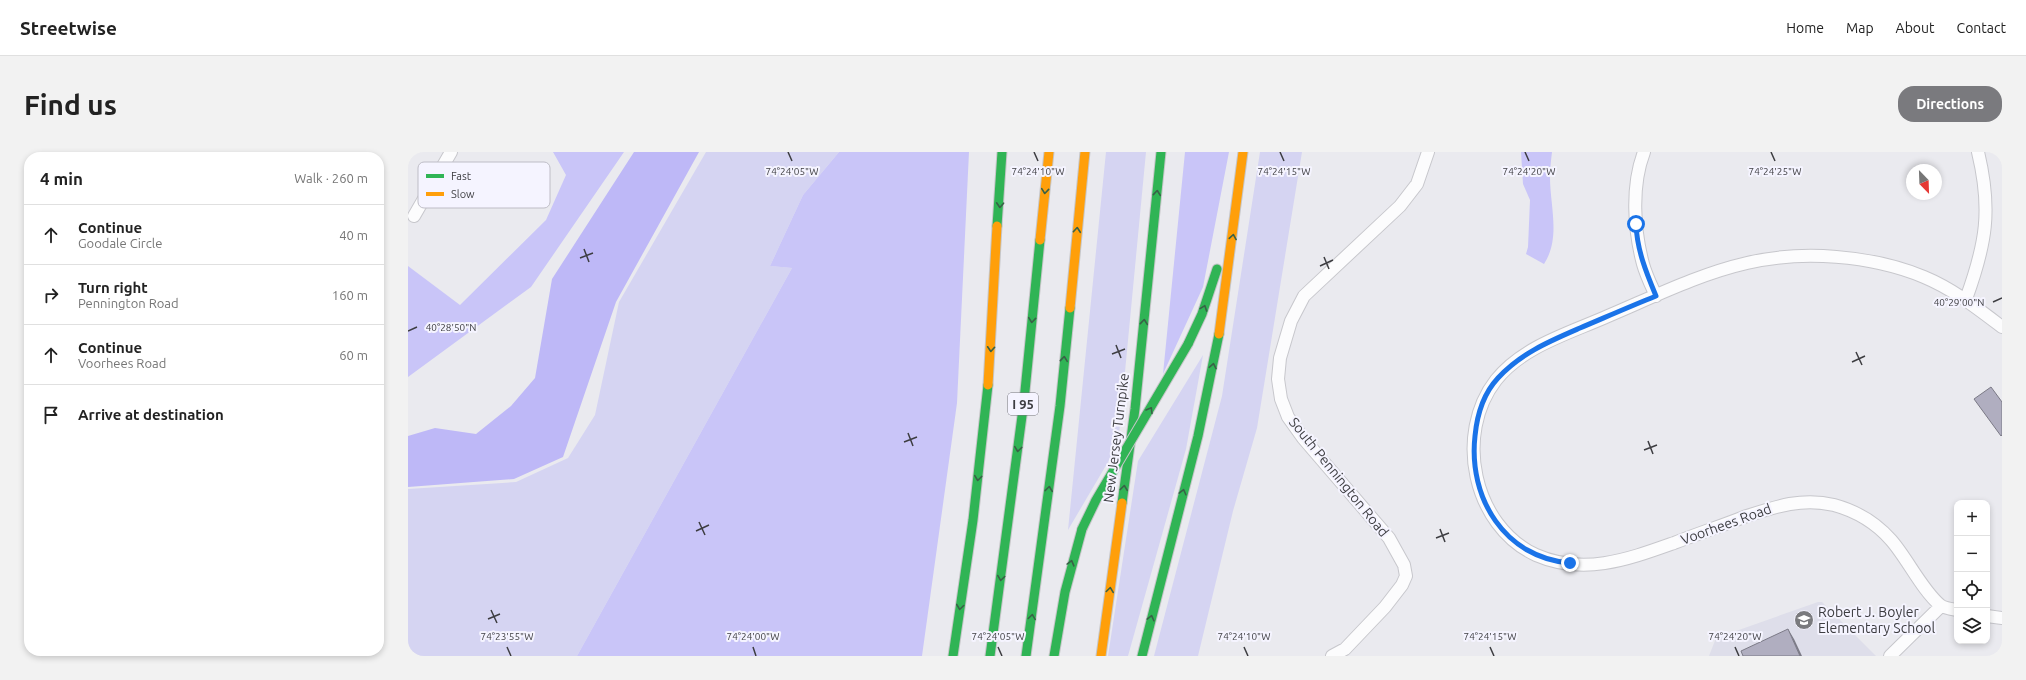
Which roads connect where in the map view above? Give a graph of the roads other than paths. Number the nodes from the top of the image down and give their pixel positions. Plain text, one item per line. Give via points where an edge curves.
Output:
1 (436, 152) edge
2 (1002, 152) edge
3 (1049, 152) edge
4 (1085, 152) edge
5 (1161, 152) edge
6 (1242, 152) edge
7 (1428, 152) edge
8 (1644, 152) edge
9 (1978, 152) edge
10 (448, 156) edge
11 (419, 208) edge
12 (414, 216) dead end
13 (1656, 296) junction
14 (1966, 300) junction
15 (2002, 327) edge
16 (1940, 606) junction
17 (1954, 609) edge
18 (1990, 616) edge
19 (2002, 618) edge
20 (1349, 652) edge
21 (953, 656) edge
22 (990, 656) edge
23 (1026, 656) edge
24 (1054, 656) edge
25 (1101, 656) edge
26 (1142, 656) edge
27 (1332, 656) edge
28 (1890, 656) edge

1 - 10 street
2 -> 21 highway, I 95 via 987,394 973,520
3 -> 22 highway, I 95 via 1024,401
23 -> 4 highway, I 95 via 1060,406
25 -> 5 highway, New Jersey Turnpike via 1135,409
24 -> 6 highway, bridge via 1063,595 1082,529 1096,500 1188,344 1214,282
26 -> 6 highway via 1203,415 1214,361 1236,220
7 - 20 street, South Pennington Road via 1417,184 1400,206 1304,296 1291,321 1280,358 1278,379 1281,399 1288,417 1389,538 1404,565 1406,576 1402,585
8 - 13 street via 1638,180 1637,237 1643,266
9 - 14 street via 1987,201 1987,222 1982,252
11 - 12 street
13 - 14 street, Voorhees Road via 1746,263 1812,256 1846,258 1923,277
13 - 16 street, Voorhees Road via 1537,346 1519,358 1498,378 1486,396 1476,421 1474,448 1475,471 1482,496 1500,528 1513,541 1535,554 1558,562 1583,565 1625,560 1782,504 1814,501 1860,515 1879,528 1893,542
14 - 15 street, Voorhees Road
16 - 17 street
16 - 28 street
18 - 19 street
20 - 27 street, South Pennington Road

